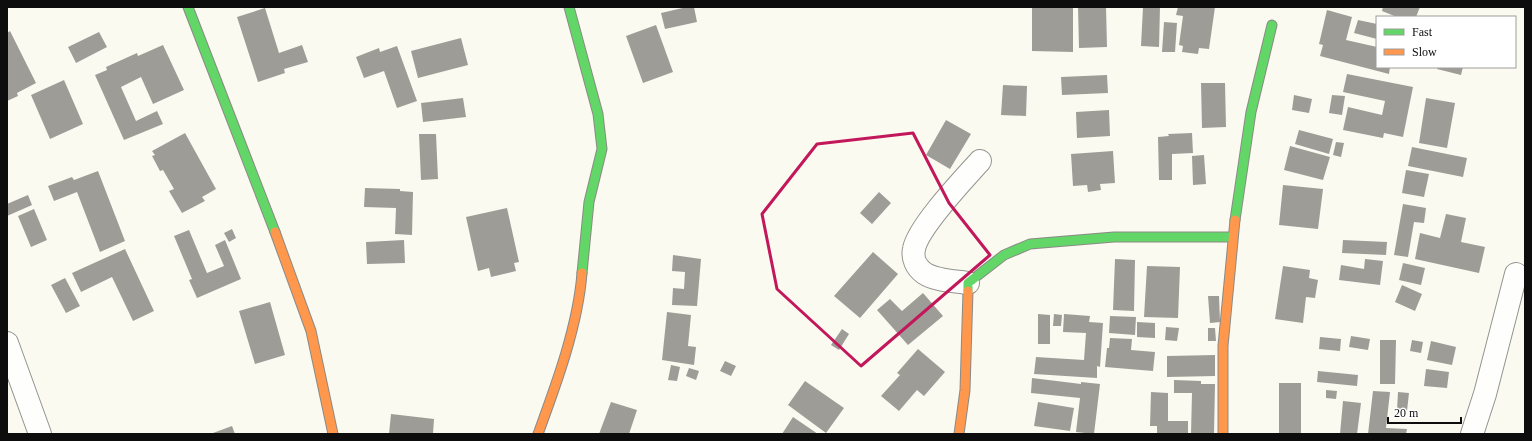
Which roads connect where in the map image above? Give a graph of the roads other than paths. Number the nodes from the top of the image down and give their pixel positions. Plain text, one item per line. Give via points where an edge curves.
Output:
1 (188, 7) edge
2 (569, 7) edge
3 (1272, 25) dead end
4 (980, 161) dead end
5 (1232, 237) junction
6 (1516, 274) dead end
7 (968, 284) junction
8 (7, 343) edge
9 (40, 434) edge
10 (333, 434) edge
11 (538, 434) edge
12 (959, 434) edge
13 (1223, 434) edge
14 (1472, 434) edge

1 - 10 street via 296,286 311,331
2 - 11 street via 598,114 602,150 589,202 581,290 559,377
3 - 5 street via 1253,98
4 - 7 street via 933,216 914,248 918,267 924,273
5 - 7 street via 1114,237 1030,244 1004,255
5 - 13 street via 1224,329
6 - 14 street
7 - 12 street via 965,390
8 - 9 street

